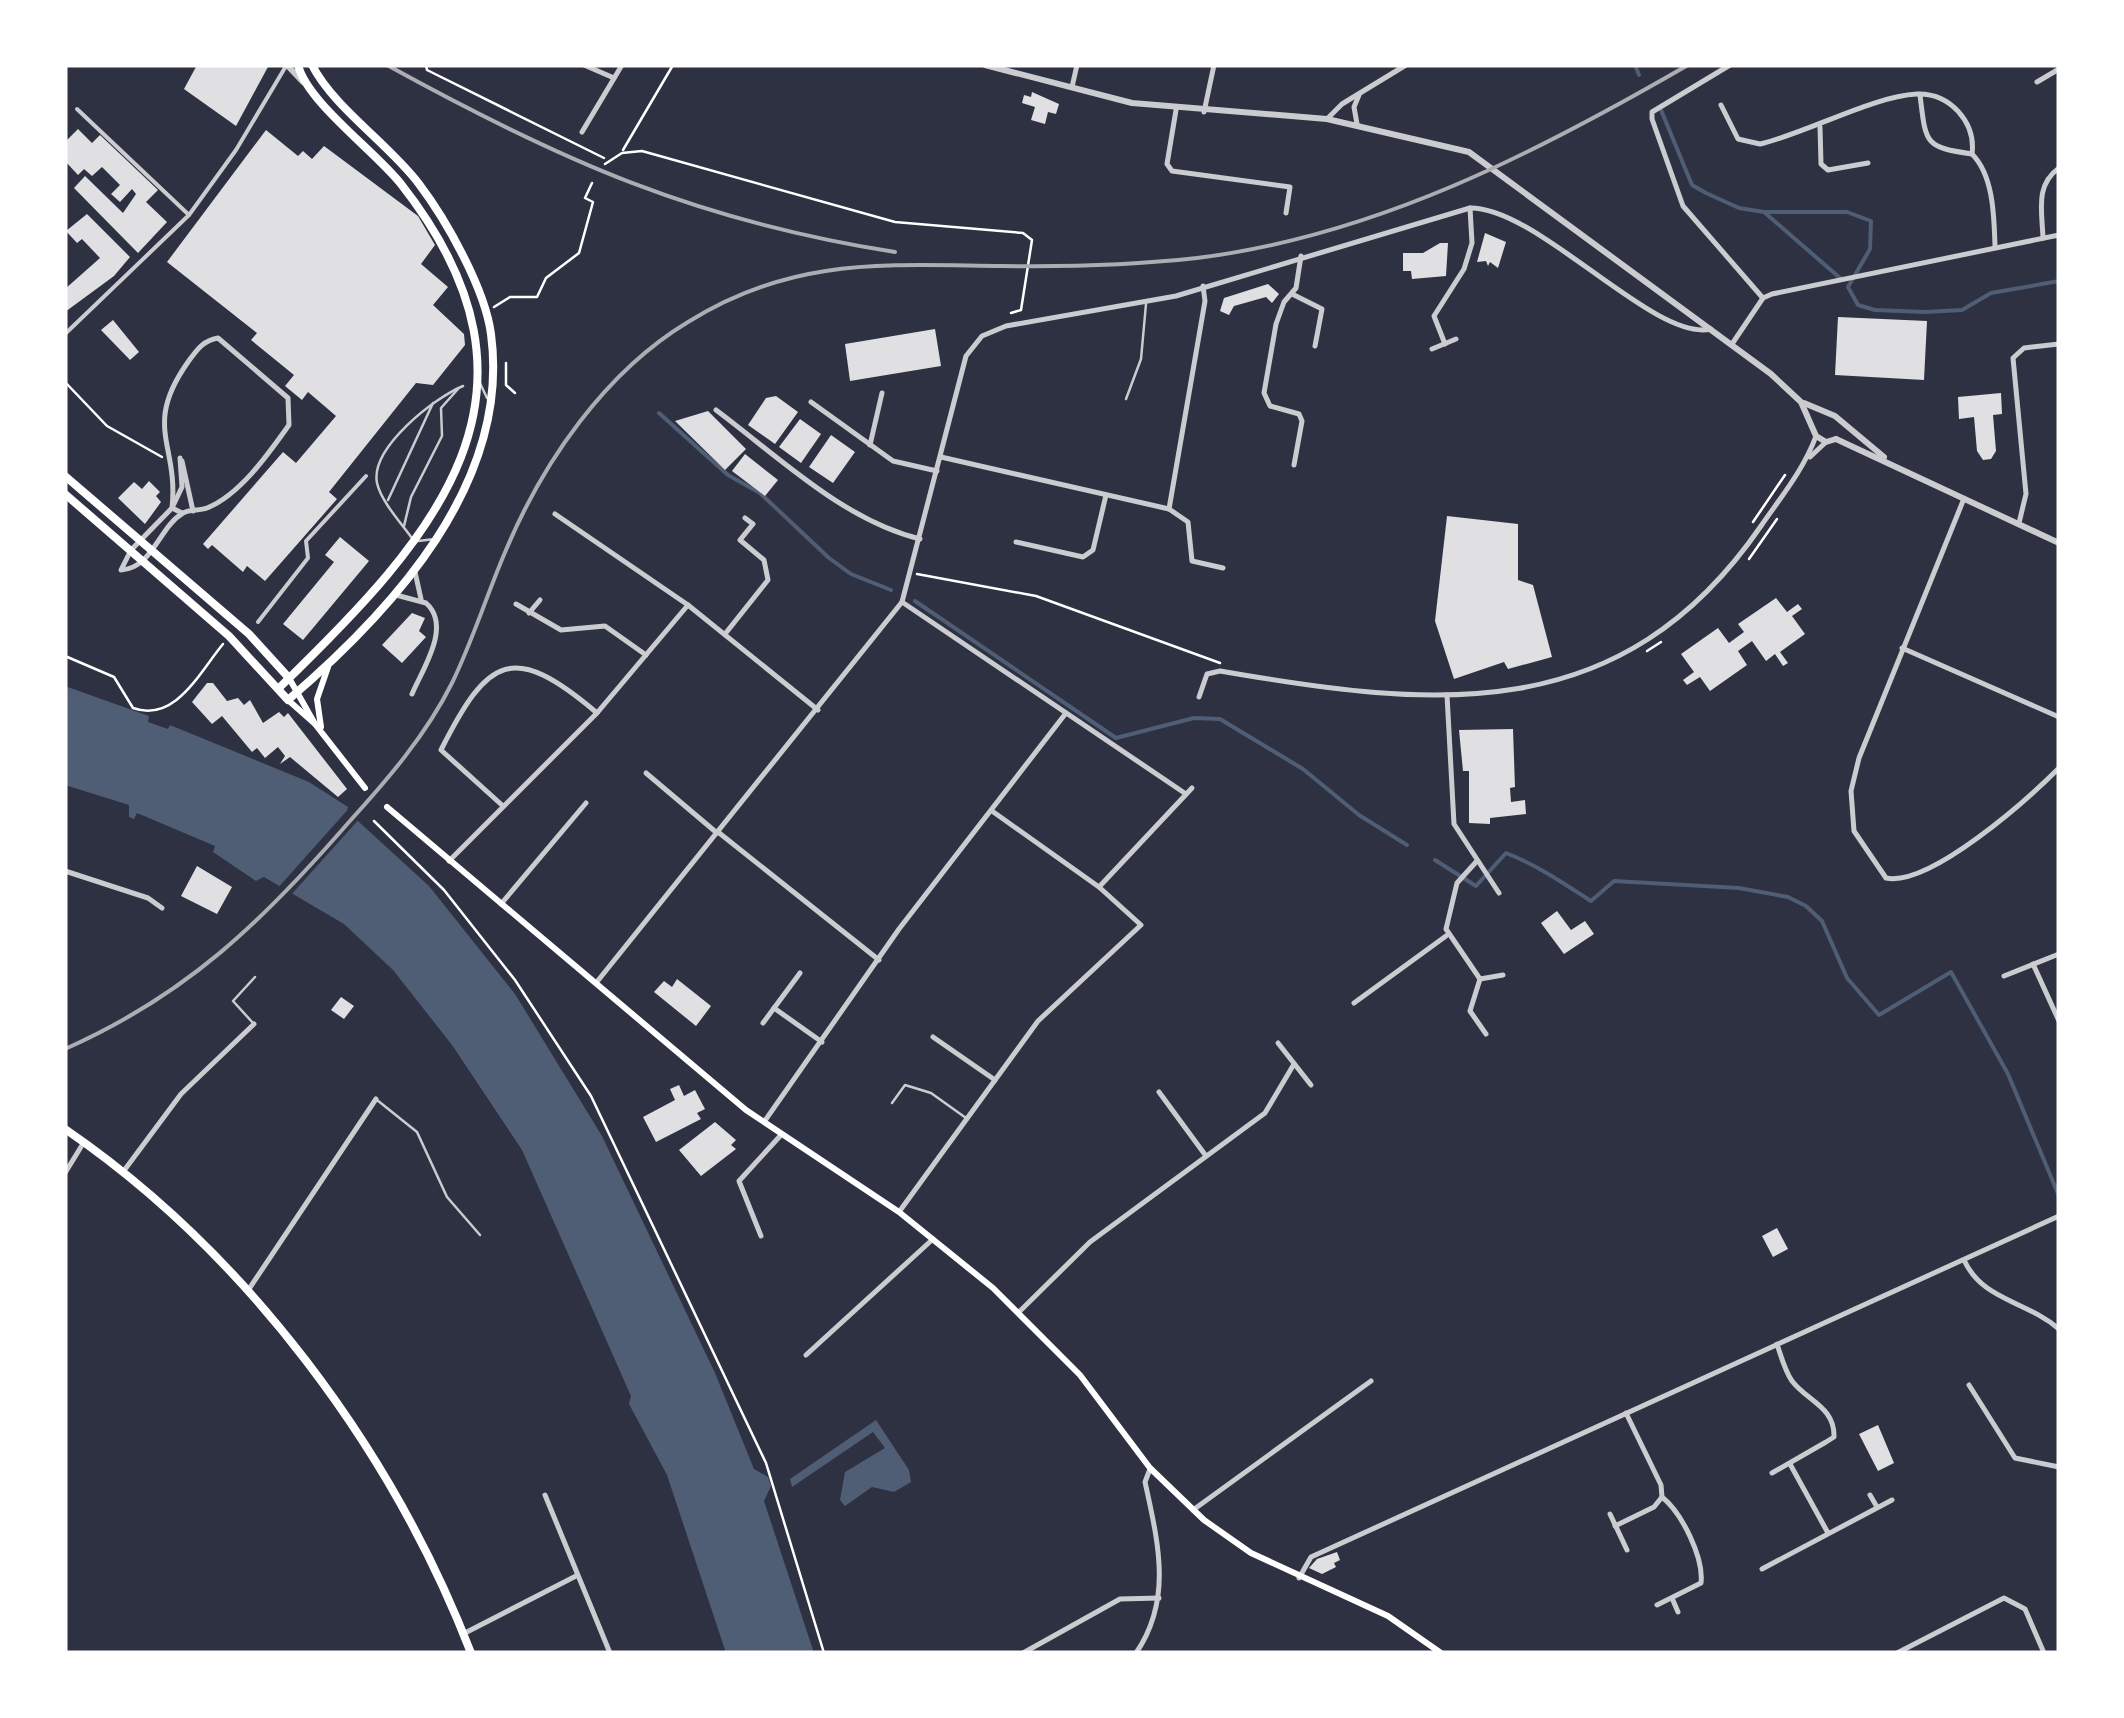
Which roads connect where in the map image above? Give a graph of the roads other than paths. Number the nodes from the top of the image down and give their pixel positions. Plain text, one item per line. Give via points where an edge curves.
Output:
1 (287, 65) edge
2 (298, 65) edge
3 (312, 65) edge
4 (584, 65) edge
5 (622, 65) edge
6 (984, 65) edge
7 (1078, 65) edge
8 (1214, 65) edge
9 (1406, 65) edge
10 (1730, 65) edge
11 (2044, 65) edge
12 (2059, 70) edge
13 (2050, 74) junction
14 (614, 78) junction
15 (2038, 82) dead end
16 (304, 83) junction
17 (1071, 90) junction
18 (1361, 93) junction
19 (1920, 94) junction
20 (1721, 106) dead end
21 (77, 109) dead end
22 (1176, 110) junction
23 (1204, 112) junction
24 (1327, 119) junction
25 (1357, 124) junction
26 (1819, 126) junction
27 (582, 132) dead end
28 (1972, 154) junction
29 (1868, 162) dead end
30 (2059, 168) edge
31 (1470, 208) junction
32 (1286, 213) dead end
33 (189, 215) junction
34 (2059, 235) edge
35 (2043, 238) junction
36 (1995, 246) junction
37 (1302, 256) junction
38 (1203, 286) junction
39 (1292, 294) junction
40 (1763, 298) junction
41 (1146, 303) junction
42 (1711, 329) junction
43 (65, 333) edge
44 (1456, 339) dead end
45 (1445, 344) junction
46 (1732, 344) junction
47 (2059, 344) edge
48 (1315, 346) dead end
49 (1432, 349) dead end
50 (479, 379) junction
51 (462, 386) junction
52 (882, 393) dead end
53 (1126, 399) dead end
54 (811, 402) dead end
55 (1802, 402) junction
56 (434, 403) junction
57 (489, 404) junction
58 (716, 410) dead end
59 (1828, 414) junction
60 (1841, 424) junction
61 (1814, 425) junction
62 (1816, 436) junction
63 (1836, 439) junction
64 (1826, 442) junction
65 (870, 445) junction
66 (941, 457) junction
67 (1805, 461) junction
68 (1294, 465) dead end
69 (1897, 466) junction
70 (937, 472) junction
71 (65, 476) edge
72 (366, 476) dead end
73 (65, 494) edge
74 (1106, 495) junction
75 (1962, 501) junction
76 (388, 502) junction
77 (172, 508) junction
78 (1169, 510) junction
79 (193, 511) junction
80 (182, 514) junction
81 (555, 514) dead end
82 (745, 518) dead end
83 (2018, 526) junction
84 (404, 528) junction
85 (436, 539) junction
86 (920, 540) junction
87 (143, 541) junction
88 (416, 541) junction
89 (1016, 542) dead end
90 (2059, 543) edge
91 (132, 550) junction
92 (152, 550) junction
93 (142, 560) junction
94 (1223, 568) dead end
95 (415, 569) junction
96 (390, 595) junction
97 (420, 600) junction
98 (540, 600) dead end
99 (902, 602) junction
100 (516, 604) dead end
101 (688, 604) junction
102 (529, 613) junction
103 (258, 622) dead end
104 (724, 635) junction
105 (1902, 648) junction
106 (647, 656) junction
107 (334, 658) junction
108 (289, 678) junction
109 (278, 688) junction
110 (298, 691) junction
111 (412, 694) dead end
112 (1447, 695) junction
113 (1199, 697) dead end
114 (288, 700) junction
115 (818, 710) junction
116 (596, 713) junction
117 (1066, 713) junction
118 (2059, 717) edge
119 (315, 724) junction
120 (322, 734) junction
121 (2059, 768) edge
122 (646, 773) dead end
123 (365, 788) dead end
124 (586, 803) dead end
125 (503, 806) junction
126 (387, 807) dead end
127 (992, 811) junction
128 (718, 832) junction
129 (450, 861) junction
130 (1476, 862) junction
131 (65, 872) edge
132 (1099, 887) junction
133 (1497, 890) dead end
134 (502, 904) junction
135 (162, 908) dead end
136 (1446, 936) junction
137 (2059, 954) edge
138 (879, 960) junction
139 (2033, 964) junction
140 (800, 973) dead end
141 (1503, 976) dead end
142 (2004, 976) dead end
143 (255, 978) dead end
144 (1480, 979) junction
145 (595, 984) junction
146 (1354, 1003) dead end
147 (774, 1008) junction
148 (2059, 1021) edge
149 (764, 1022) dead end
150 (254, 1024) joint
151 (1486, 1034) dead end
152 (933, 1037) dead end
153 (822, 1042) junction
154 (1278, 1042) dead end
155 (1294, 1064) junction
156 (995, 1080) junction
157 (1312, 1085) dead end
158 (1158, 1092) dead end
159 (376, 1099) joint
160 (892, 1103) dead end
161 (968, 1119) junction
162 (764, 1122) junction
163 (65, 1129) edge
164 (782, 1135) junction
165 (84, 1142) junction
166 (1206, 1156) junction
167 (124, 1172) junction
168 (65, 1173) edge
169 (899, 1212) junction
170 (2059, 1216) edge
171 (480, 1236) dead end
172 (761, 1236) dead end
173 (933, 1239) junction
174 (1963, 1260) junction
175 (249, 1290) junction
176 (1019, 1312) junction
177 (2059, 1329) edge
178 (1777, 1344) junction
179 (806, 1354) dead end
180 (1371, 1381) dead end
181 (1968, 1385) dead end
182 (1626, 1414) junction
183 (1790, 1464) junction
184 (2059, 1467) edge
185 (1150, 1468) junction
186 (1772, 1473) dead end
187 (545, 1495) dead end
188 (1870, 1495) dead end
189 (1662, 1497) junction
190 (1892, 1500) dead end
191 (1877, 1507) junction
192 (1193, 1510) junction
193 (1610, 1514) dead end
194 (1615, 1526) junction
195 (1828, 1534) junction
196 (1627, 1550) dead end
197 (1762, 1569) dead end
198 (578, 1576) junction
199 (1299, 1578) junction
200 (1159, 1598) junction
201 (1672, 1598) junction
202 (1657, 1605) dead end
203 (1678, 1612) dead end
204 (463, 1634) junction
205 (1429, 1644) junction
206 (471, 1653) edge
207 (610, 1653) edge
208 (1023, 1653) edge
209 (1136, 1653) edge
210 (1422, 1653) edge
211 (1442, 1653) edge
212 (1897, 1653) edge
213 (2044, 1653) edge

1 - 16 street
1 - 33 street
2 - 16 main road
3 - 57 main road via 419,184 447,228 488,320
4 - 14 street
5 - 14 street
6 - 17 street
7 - 17 street
8 - 23 street
9 - 18 street
10 - 40 street via 1659,107 1652,119 1684,206
11 - 13 street
12 - 13 street
13 - 15 street
14 - 27 street
16 - 50 main road via 384,162 440,240 469,306
17 - 22 street
18 - 24 street
18 - 25 street via 1354,108
19 - 26 street
19 - 28 street via 1944,99 1960,112 1972,133
19 - 28 street via 1935,148
20 - 26 street via 1732,134 1749,144
21 - 33 street
22 - 23 street
22 - 32 street via 1167,164 1172,171 1290,187
23 - 24 street
24 - 25 street
25 - 42 street via 1470,152
26 - 29 street via 1821,164 1828,170
28 - 36 street via 1992,200
30 - 35 street via 2041,196
31 - 37 street
31 - 42 street via 1513,217 1615,288 1690,328
31 - 45 street via 1472,243 1464,269 1434,316
33 - 43 street
34 - 35 street
35 - 36 street
36 - 40 street
37 - 38 street
37 - 39 street
38 - 41 street
38 - 78 street
39 - 48 street via 1322,309
39 - 68 street via 1276,324 1264,393 1270,406 1299,414 1302,421
40 - 46 street
41 - 53 lane via 1141,359
41 - 66 street via 1022,321 982,336 966,356
42 - 46 street
44 - 45 street
45 - 49 street
46 - 55 street
47 - 83 street via 2024,348 2014,358 2026,494
50 - 51 lane
50 - 57 lane
50 - 88 main road via 461,462
51 - 56 lane
51 - 84 lane via 441,408 443,427
52 - 65 street
54 - 65 street
55 - 59 street
55 - 61 street
56 - 76 lane
56 - 76 lane via 403,426 378,474
57 - 85 main road via 473,471
58 - 86 street via 839,502 880,527
59 - 60 street
59 - 61 street
60 - 63 street
60 - 69 street
61 - 62 street
62 - 64 street
62 - 67 street
63 - 64 street
63 - 69 street
64 - 67 street
65 - 70 street via 893,461
66 - 70 street
66 - 74 street
67 - 112 street via 1735,562 1672,624 1561,680
69 - 75 street
70 - 86 street
71 - 87 main road
72 - 103 street via 306,541 308,558
73 - 91 main road
74 - 78 street
74 - 89 street via 1093,550 1083,557
75 - 83 street
75 - 105 street
76 - 84 lane
77 - 79 street via 182,487 180,458
77 - 79 street via 162,420 172,385 204,342 218,338 288,398 292,417 232,494
77 - 80 street
77 - 87 street
78 - 94 street via 1188,522 1192,561
79 - 80 street
80 - 92 street
81 - 101 street
82 - 104 street via 753,524 740,540 764,560 768,580
83 - 90 street
84 - 88 lane
85 - 88 lane
85 - 95 main road
86 - 99 street
87 - 91 street
87 - 92 main road
88 - 108 main road
91 - 93 main road
91 - 93 street via 121,570
92 - 93 street
92 - 108 main road
93 - 109 main road
95 - 96 main road
95 - 97 street
96 - 97 street
96 - 107 main road
97 - 111 street via 432,607 438,627
98 - 102 street
99 - 115 street
99 - 117 street
100 - 102 street
101 - 104 street
101 - 106 street
102 - 106 street via 562,630 606,626
104 - 115 street
105 - 118 street
105 - 121 street via 1859,758 1849,806 1886,878 1897,880 2006,821
106 - 116 street
107 - 110 main road
107 - 120 main road via 317,699
108 - 109 main road
108 - 110 main road
109 - 114 main road
110 - 114 main road
110 - 119 main road
112 - 113 street via 1353,694 1220,672 1206,676
112 - 130 street via 1454,824
114 - 119 main road
115 - 128 street
116 - 125 street
116 - 125 street via 532,670 506,668 485,678 441,750
117 - 127 street
117 - 132 street via 1189,791
119 - 120 main road
120 - 123 main road
122 - 128 street
124 - 134 street
125 - 129 street
126 - 129 main road
127 - 132 street
127 - 138 street
128 - 138 street
128 - 145 street
129 - 134 main road
130 - 133 street
130 - 136 street via 1456,883
131 - 135 street
132 - 156 street via 1141,925 1038,1021
134 - 145 main road
136 - 144 street
136 - 146 street
137 - 139 street
138 - 153 street
139 - 142 street
139 - 148 street
140 - 147 street
141 - 144 street
143 - 150 lane via 234,1001
144 - 151 street via 1470,1011
145 - 162 main road
147 - 149 street
147 - 153 street
150 - 167 street via 181,1094
152 - 156 street
153 - 162 street
154 - 155 street
155 - 157 street
155 - 166 street via 1266,1113
156 - 161 street
158 - 166 street
159 - 171 lane via 417,1132 447,1198
159 - 175 street
160 - 161 lane via 905,1086 916,1088
161 - 169 street
162 - 164 main road
163 - 165 main road
164 - 169 main road
164 - 172 street via 739,1181
165 - 167 main road
165 - 168 street
166 - 176 street via 1090,1242
167 - 175 main road
169 - 173 main road
170 - 174 street
173 - 176 main road
173 - 179 street
174 - 177 street via 1976,1284 2028,1306
174 - 178 street
175 - 204 main road via 308,1364 406,1512
176 - 185 main road via 1080,1375
178 - 182 street
178 - 183 street via 1789,1377 1819,1403 1834,1428 1834,1437
180 - 192 street
181 - 184 street via 2014,1458
182 - 189 street
182 - 199 street via 1311,1557
183 - 186 street
183 - 195 street
185 - 192 main road
185 - 200 street
187 - 198 street
188 - 191 street
189 - 194 street
189 - 201 street via 1703,1570 1701,1583
190 - 191 street
191 - 195 street
192 - 199 main road
193 - 194 street
194 - 196 street
195 - 197 street
198 - 204 street
198 - 207 street
199 - 205 main road via 1379,1612
200 - 208 street via 1120,1599
200 - 209 street via 1152,1630
201 - 202 street
201 - 203 street
204 - 206 main road
205 - 210 street
205 - 211 main road
212 - 213 street via 2004,1598 2025,1608

